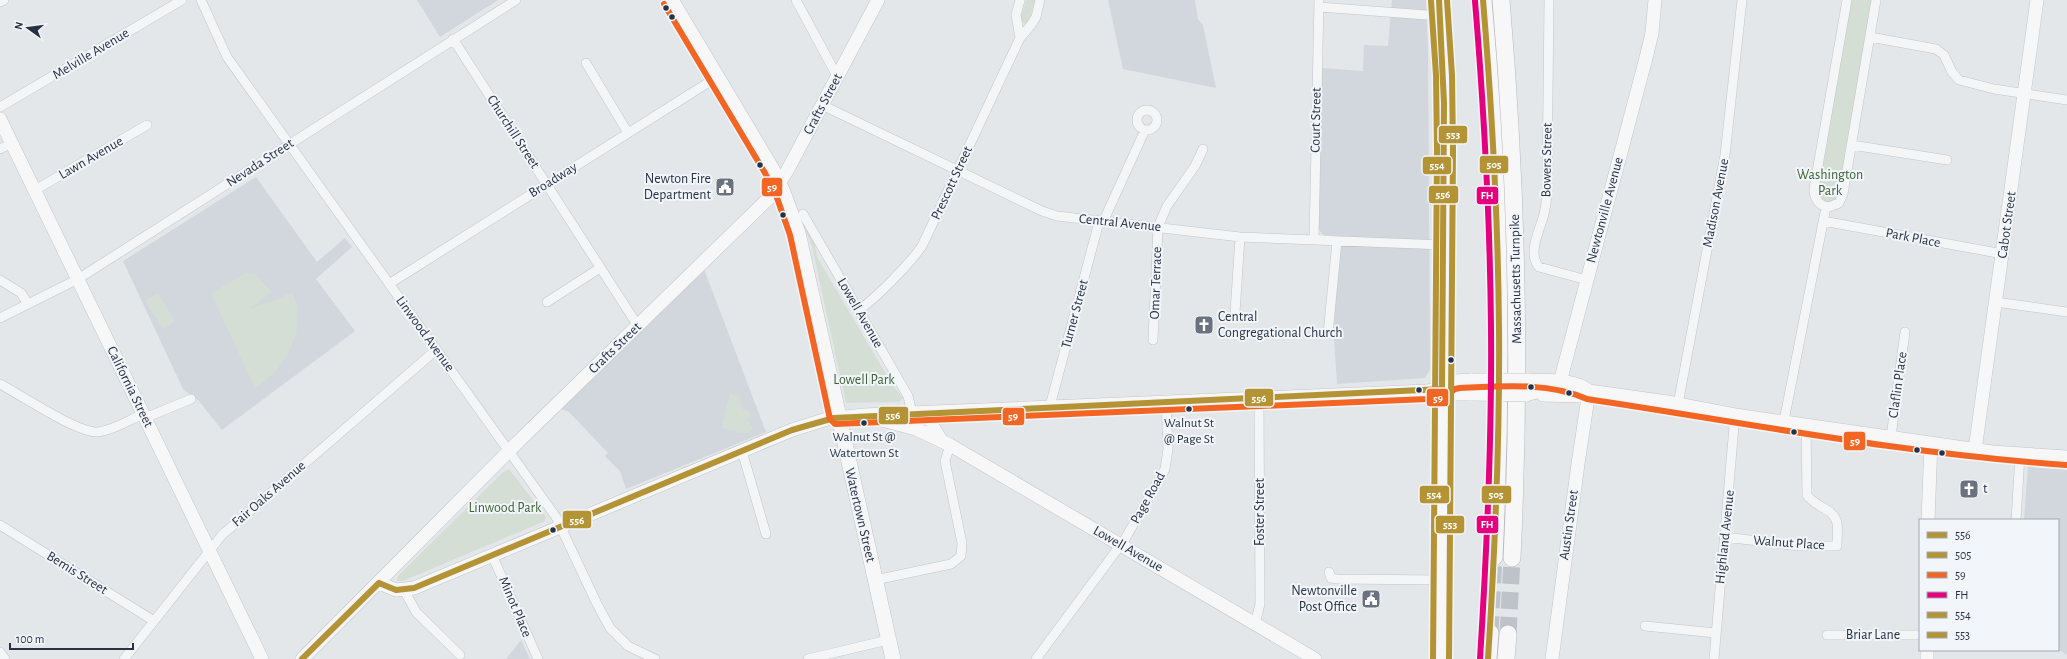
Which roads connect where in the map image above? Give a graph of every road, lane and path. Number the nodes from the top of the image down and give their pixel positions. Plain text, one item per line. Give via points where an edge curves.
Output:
1 (4, 0) edge
2 (182, 0) edge
3 (201, 0) edge
4 (516, 0) edge
5 (671, 0) edge
6 (796, 0) edge
7 (878, 0) edge
8 (1020, 0) edge
9 (1040, 0) edge
10 (1439, 0) edge
11 (1483, 0) edge
12 (1501, 0) edge
13 (1549, 0) edge
14 (1655, 0) edge
15 (1742, 0) edge
16 (1847, 0) edge
17 (1876, 0) edge
18 (2037, 0) edge
19 (0, 2) edge
20 (1319, 3) edge
21 (1440, 16) junction
22 (1870, 37) junction
23 (1020, 38) junction
24 (454, 39) junction
25 (586, 63) dead end
26 (837, 76) junction
27 (717, 77) junction
28 (2025, 94) junction
29 (2067, 100) edge
30 (822, 105) junction
31 (0, 107) edge
32 (0, 119) edge
33 (148, 125) dead end
34 (1145, 130) dead end
35 (628, 133) junction
36 (290, 144) junction
37 (1852, 144) junction
38 (6, 146) edge
39 (1203, 149) dead end
40 (1947, 160) dead end
41 (957, 170) junction
42 (546, 184) junction
43 (779, 184) junction
44 (35, 190) junction
45 (1826, 207) junction
46 (803, 214) dead end
47 (1823, 221) junction
48 (1101, 222) junction
49 (1158, 227) junction
50 (1240, 237) junction
51 (1314, 240) junction
52 (1337, 241) junction
53 (1444, 245) junction
54 (2003, 254) junction
55 (600, 268) junction
56 (78, 279) junction
57 (0, 280) edge
58 (1587, 280) junction
59 (389, 284) junction
60 (547, 302) dead end
61 (1996, 302) junction
62 (28, 304) junction
63 (858, 310) junction
64 (2067, 312) edge
65 (1235, 313) dead end
66 (0, 318) edge
67 (638, 326) junction
68 (1905, 332) dead end
69 (1328, 334) dead end
70 (1153, 340) dead end
71 (436, 350) junction
72 (1560, 382) junction
73 (0, 384) edge
74 (1442, 389) junction
75 (1589, 391) junction
76 (1526, 395) junction
77 (190, 399) dead end
78 (1259, 399) junction
79 (1166, 401) junction
80 (1678, 404) junction
81 (1050, 406) junction
82 (912, 413) junction
83 (931, 413) junction
84 (864, 415) junction
85 (1735, 415) junction
86 (144, 416) junction
87 (838, 417) junction
88 (1784, 421) junction
89 (1806, 424) junction
90 (1891, 437) junction
91 (946, 443) junction
92 (1931, 443) junction
93 (742, 450) junction
94 (1975, 450) junction
95 (509, 451) junction
96 (2020, 455) junction
97 (2067, 457) edge
98 (1928, 519) edge
99 (2016, 519) edge
100 (0, 525) edge
101 (561, 527) junction
102 (766, 534) dead end
103 (1725, 537) junction
104 (1121, 545) junction
105 (210, 550) junction
106 (492, 556) junction
107 (1494, 557) tunnel mouth
108 (1512, 558) tunnel mouth
109 (1329, 572) dead end
110 (875, 580) junction
111 (1443, 580) junction
112 (379, 583) junction
113 (404, 590) junction
114 (154, 620) junction
115 (1255, 624) junction
116 (1645, 626) dead end
117 (1490, 633) tunnel mouth
118 (1716, 633) junction
119 (1508, 634) tunnel mouth
120 (1827, 635) dead end
121 (1919, 635) edge
122 (888, 640) junction
123 (0, 652) edge
124 (460, 655) dead end
125 (263, 658) edge
126 (5, 659) edge
127 (124, 659) edge
128 (302, 659) edge
129 (538, 659) edge
130 (655, 659) edge
131 (808, 659) edge
132 (892, 659) edge
133 (1036, 659) edge
134 (1315, 659) edge
135 (1441, 659) edge
136 (1488, 659) edge
137 (1506, 659) edge
138 (1552, 659) edge
139 (1714, 659) edge

1 - 19 street
2 - 31 street, Melville Avenue
3 - 36 street, Linwood Avenue via 227,57
4 - 24 street, Nevada Street
5 - 27 main road, Watertown Street
6 - 26 street
7 - 26 main road, Crafts Street
8 - 23 street via 1016,15
9 - 23 street, Prescott Street via 1036,17
10 - 21 main road
11 - 107 highway, Massachusetts Turnpike via 1493,127 1499,302 1499,423
12 - 108 highway, Massachusetts Turnpike via 1511,131 1516,283 1517,413
13 - 58 street, Bowers Street via 1547,190 1544,215 1534,247 1534,259 1539,268
14 - 58 main road, Newtonville Avenue via 1652,33 1646,58
15 - 80 street, Madison Avenue via 1725,155
16 - 45 street via 1814,189 1816,199
17 - 22 street
18 - 28 main road, Cabot Street
20 - 21 street
20 - 51 street, Court Street
21 - 53 main road via 1444,103
22 - 28 street via 1936,49 1944,55 1959,80
22 - 37 street
23 - 41 street, Prescott Street
24 - 36 street, Nevada Street
24 - 42 street, Churchill Street
25 - 35 street
26 - 30 main road, Crafts Street
27 - 35 street, Broadway
27 - 43 main road, Watertown Street
28 - 29 street
28 - 54 main road, Cabot Street
30 - 41 street, Central Avenue
30 - 43 main road, Crafts Street
32 - 38 main road, California Street
33 - 44 street, Lawn Avenue
34 - 48 street, Turner Street
35 - 42 street, Broadway
36 - 56 street, Nevada Street
36 - 59 street, Linwood Avenue
37 - 40 street
37 - 45 street via 1842,199 1834,206
38 - 44 main road, California Street
39 - 49 street via 1195,166 1167,206
41 - 48 street, Central Avenue via 1049,214
41 - 63 street, Prescott Street via 926,239 917,253
42 - 55 street, Churchill Street
42 - 59 street, Broadway
43 - 67 main road, Crafts Street via 770,197
43 - 87 main road, Watertown Street via 798,233
44 - 56 main road, California Street
45 - 47 street
46 - 63 street, Lowell Avenue
47 - 54 street, Park Place
47 - 88 street
48 - 49 street, Central Avenue
48 - 81 street, Turner Street
49 - 50 street, Central Avenue
49 - 70 street, Omar Terrace
50 - 51 street, Central Avenue
50 - 65 street
51 - 52 street, Central Avenue
52 - 53 street, Central Avenue
52 - 69 street
53 - 74 main road
54 - 61 main road, Cabot Street
55 - 60 street
55 - 67 street, Churchill Street
56 - 62 street, Nevada Street
56 - 86 main road, California Street
57 - 62 street via 18,290
58 - 72 main road, Newtonville Avenue
59 - 71 street, Linwood Avenue
61 - 64 street
61 - 94 main road, Cabot Street
62 - 66 street, Nevada Street
63 - 82 street, Lowell Avenue via 908,396
67 - 95 main road, Crafts Street
68 - 90 street, Claflin Place
71 - 95 street, Linwood Avenue
71 - 105 street, Fair Oaks Avenue via 225,532
72 - 74 main road, bridge via 1454,381
72 - 75 main road via 1582,386
72 - 76 main road via 1550,390
73 - 86 street via 89,432 108,430
74 - 76 main road, bridge via 1453,394
74 - 78 main road
74 - 111 main road
75 - 76 main road via 1574,396
75 - 80 main road
75 - 138 main road, Austin Street
77 - 86 street
78 - 79 main road
78 - 115 street, Foster Street via 1260,604
79 - 81 main road
79 - 104 street, Page Road via 1168,449 1165,469
80 - 85 main road
81 - 83 main road
82 - 83 main road
82 - 84 main road
83 - 91 main road via 933,427
84 - 87 main road
84 - 91 main road, Lowell Avenue via 912,428
85 - 88 main road
85 - 103 street, Highland Avenue
86 - 105 main road, California Street
87 - 93 main road via 804,426
87 - 110 main road, Watertown Street
88 - 89 main road
89 - 90 main road
89 - 103 street, Walnut Place via 1807,495 1835,518 1837,546 1798,546
90 - 92 main road
91 - 104 main road, Lowell Avenue
91 - 110 street via 945,461 962,543 961,556 948,564
92 - 94 main road
92 - 98 main road
93 - 101 main road
93 - 102 street
94 - 96 main road
95 - 101 street, Linwood Avenue
95 - 112 main road, Crafts Street
96 - 97 main road
96 - 99 street
100 - 114 street, Bemis Street
101 - 106 main road
101 - 130 street, Linwood Avenue via 610,628 628,646
103 - 118 street, Highland Avenue
104 - 115 main road, Lowell Avenue
104 - 133 street, Page Road
105 - 114 street, Fair Oaks Avenue
105 - 125 main road, California Street
106 - 113 main road
106 - 129 street, Minot Place
109 - 111 street via 1332,578 1337,579
110 - 122 main road, Watertown Street
111 - 135 main road
112 - 113 main road via 393,590
112 - 128 main road, Crafts Street
113 - 124 street via 416,612
114 - 127 street, Fair Oaks Avenue
115 - 134 main road, Lowell Avenue
116 - 118 street
117 - 136 highway
118 - 139 street, Highland Avenue
119 - 137 highway
120 - 121 street, Briar Lane
122 - 131 street
122 - 132 main road, Watertown Street
123 - 126 street

